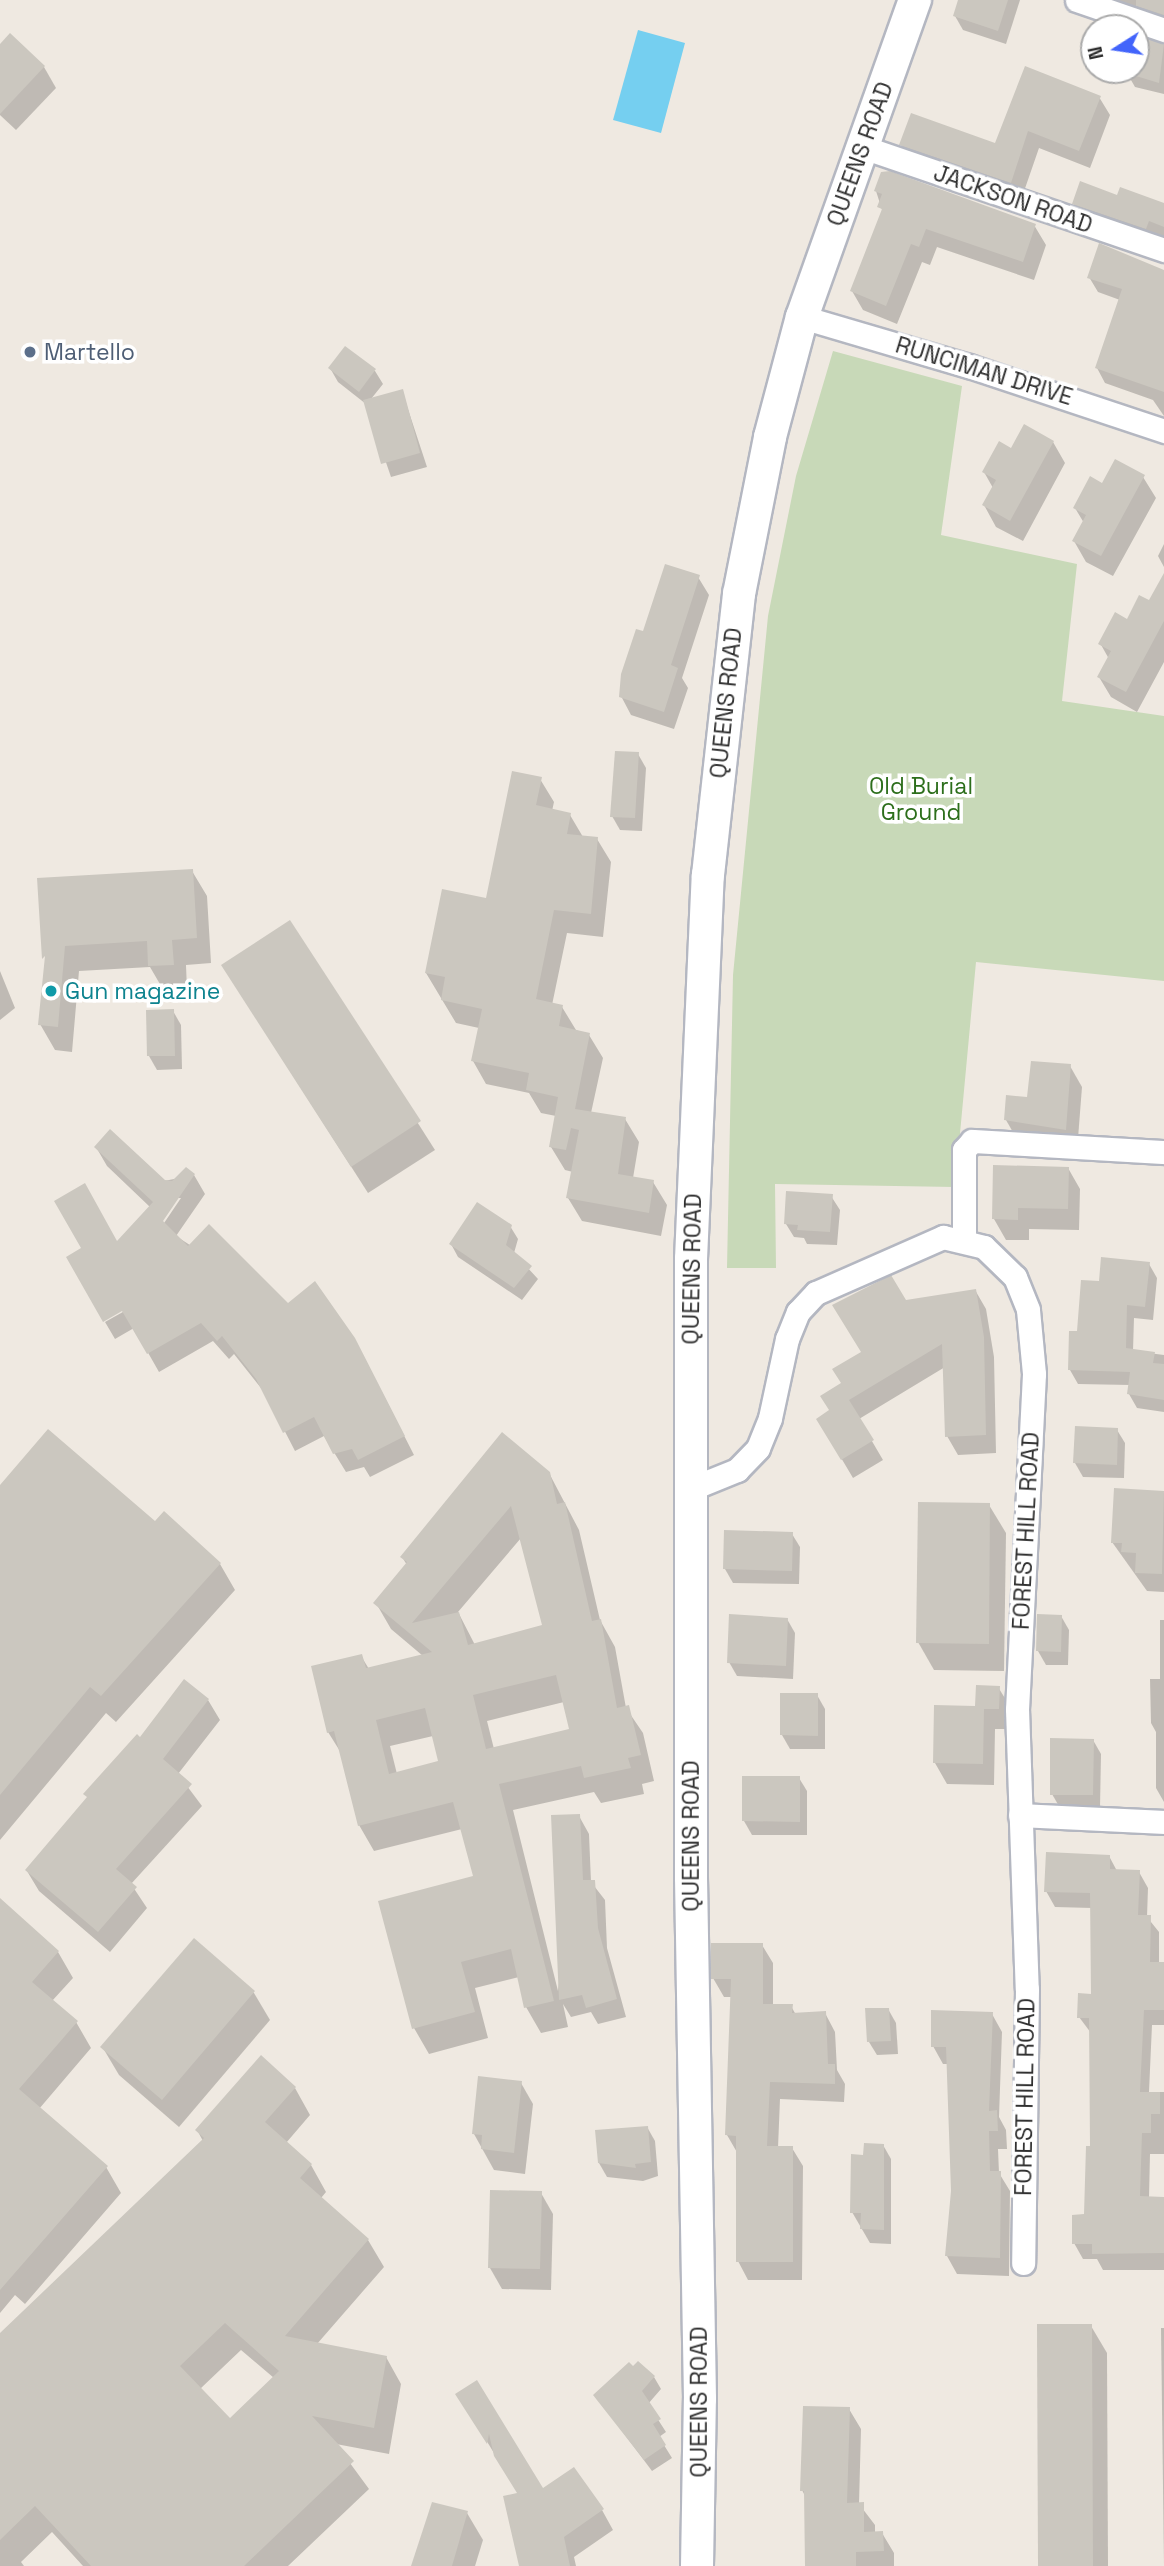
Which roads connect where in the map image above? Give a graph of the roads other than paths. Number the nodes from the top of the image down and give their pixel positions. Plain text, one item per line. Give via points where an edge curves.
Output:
1 (915, 0) edge
2 (1077, 0) edge
3 (1164, 30) edge
4 (863, 147) junction
5 (1164, 250) edge
6 (802, 317) junction
7 (1164, 431) edge
8 (1164, 1152) edge
9 (964, 1240) junction
10 (690, 1489) junction
11 (1020, 1815) junction
12 (1164, 1822) edge
13 (1023, 2263) dead end
14 (697, 2566) edge

1 - 4 main road, QUEENS ROAD
2 - 3 street
4 - 5 street, JACKSON ROAD
4 - 6 main road, QUEENS ROAD
6 - 7 street, RUNCIMAN DRIVE
6 - 10 main road, QUEENS ROAD via 762,473 738,594 708,875 691,1246
8 - 9 street via 972,1141 964,1150
9 - 10 street, FOREST HILL ROAD via 930,1240 816,1293 798,1312 787,1339 770,1418 758,1448 737,1471
9 - 11 street, FOREST HILL ROAD via 1002,1259 1015,1277 1028,1310 1032,1342 1017,1709
10 - 14 main road, QUEENS ROAD via 700,2399
11 - 12 street
11 - 13 street, FOREST HILL ROAD via 1027,1989

